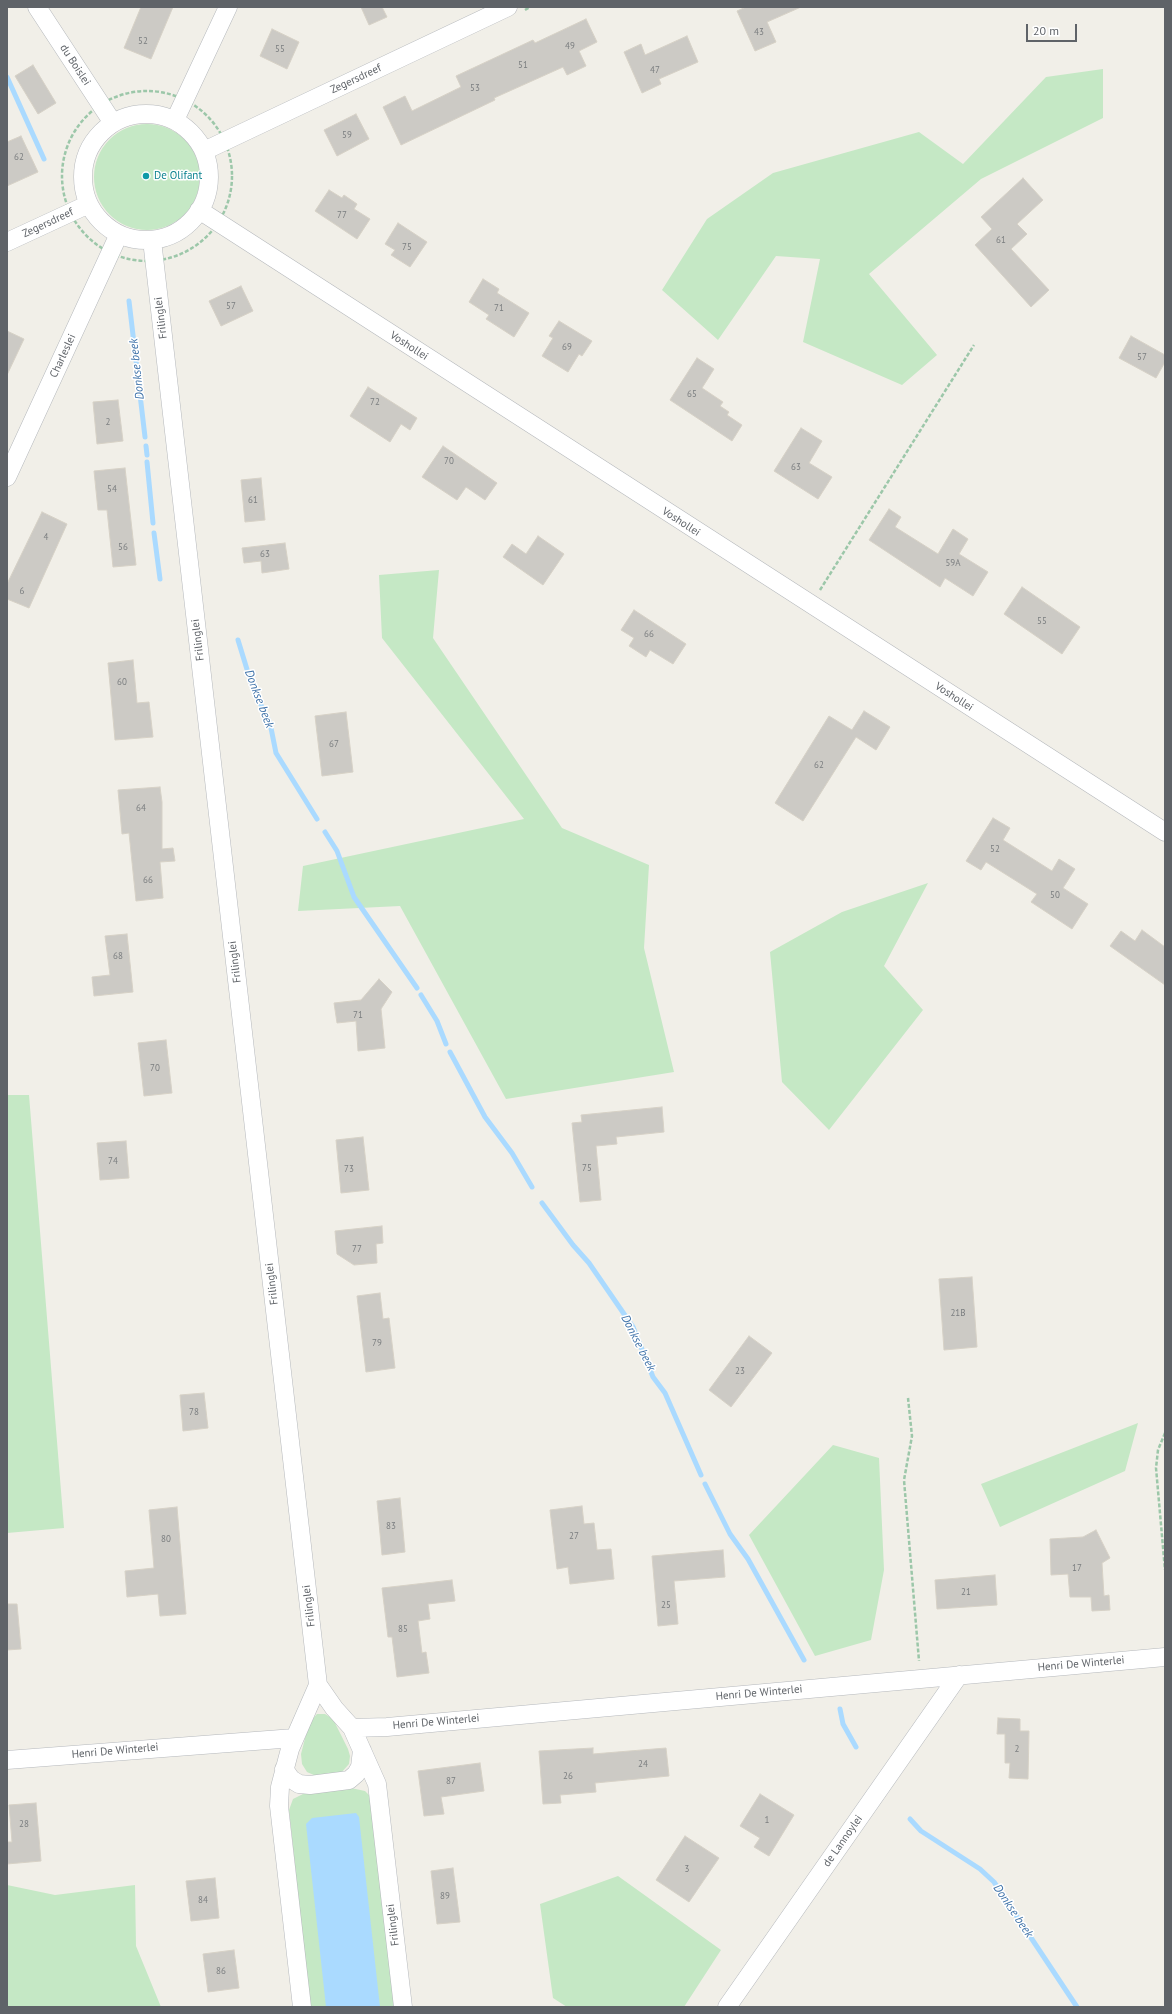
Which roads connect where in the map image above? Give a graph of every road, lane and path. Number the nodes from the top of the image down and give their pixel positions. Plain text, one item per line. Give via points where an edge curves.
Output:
1 (37, 7) edge
2 (228, 7) edge
3 (508, 7) edge
4 (185, 100) junction
5 (175, 120) junction
6 (113, 123) junction
7 (225, 142) junction
8 (204, 151) junction
9 (89, 204) junction
10 (199, 210) junction
11 (71, 212) junction
12 (217, 223) junction
13 (119, 234) junction
14 (152, 240) junction
15 (7, 242) edge
16 (111, 252) junction
17 (155, 260) junction
18 (974, 345) dead end
19 (7, 477) edge
20 (811, 605) junction
21 (1165, 832) edge
22 (908, 1398) dead end
23 (1165, 1434) edge
24 (1165, 1570) edge
25 (1165, 1657) edge
26 (959, 1675) junction
27 (920, 1678) junction
28 (318, 1685) junction
29 (352, 1728) junction
30 (294, 1738) junction
31 (362, 1750) junction
32 (7, 1760) edge
33 (284, 1769) junction
34 (302, 2007) edge
35 (403, 2007) edge
36 (727, 2007) edge

1 - 6 street, du Boislei
2 - 4 street
3 - 7 street, Zegersdreef
4 - 5 street
4 - 7 path via 214,122
5 - 6 street via 154,114 133,114
5 - 8 street via 192,133
6 - 9 street via 96,138 85,159 83,182
7 - 8 street, Zegersdreef
7 - 12 path via 230,158 232,184 225,208
8 - 10 street via 209,172 208,192
9 - 11 street, Zegersdreef
9 - 13 street via 102,222
10 - 12 street, Voshollei
10 - 14 street via 187,226 171,235
11 - 15 street, Zegersdreef
11 - 16 path via 89,237
12 - 17 path via 194,247 171,257
12 - 20 street, Voshollei
13 - 14 street via 135,239
13 - 16 street, Charleslei
14 - 17 street, Frilinglei
16 - 17 path via 133,259
16 - 19 street, Charleslei
17 - 28 street, Frilinglei
18 - 20 path
20 - 21 street, Voshollei
22 - 27 path via 912,1436 904,1480
23 - 24 path via 1158,1450 1156,1468
25 - 26 street, Henri De Winterlei
26 - 27 street, Henri De Winterlei
26 - 36 street, de Lannoylei
27 - 29 street, Henri De Winterlei via 387,1727
28 - 29 street, Frilinglei
28 - 30 street
29 - 31 street, Frilinglei
30 - 32 street, Henri De Winterlei
30 - 33 street
31 - 33 street via 360,1767 349,1780 299,1784 291,1779
31 - 35 street, Frilinglei via 376,1784
33 - 34 street via 279,1806

